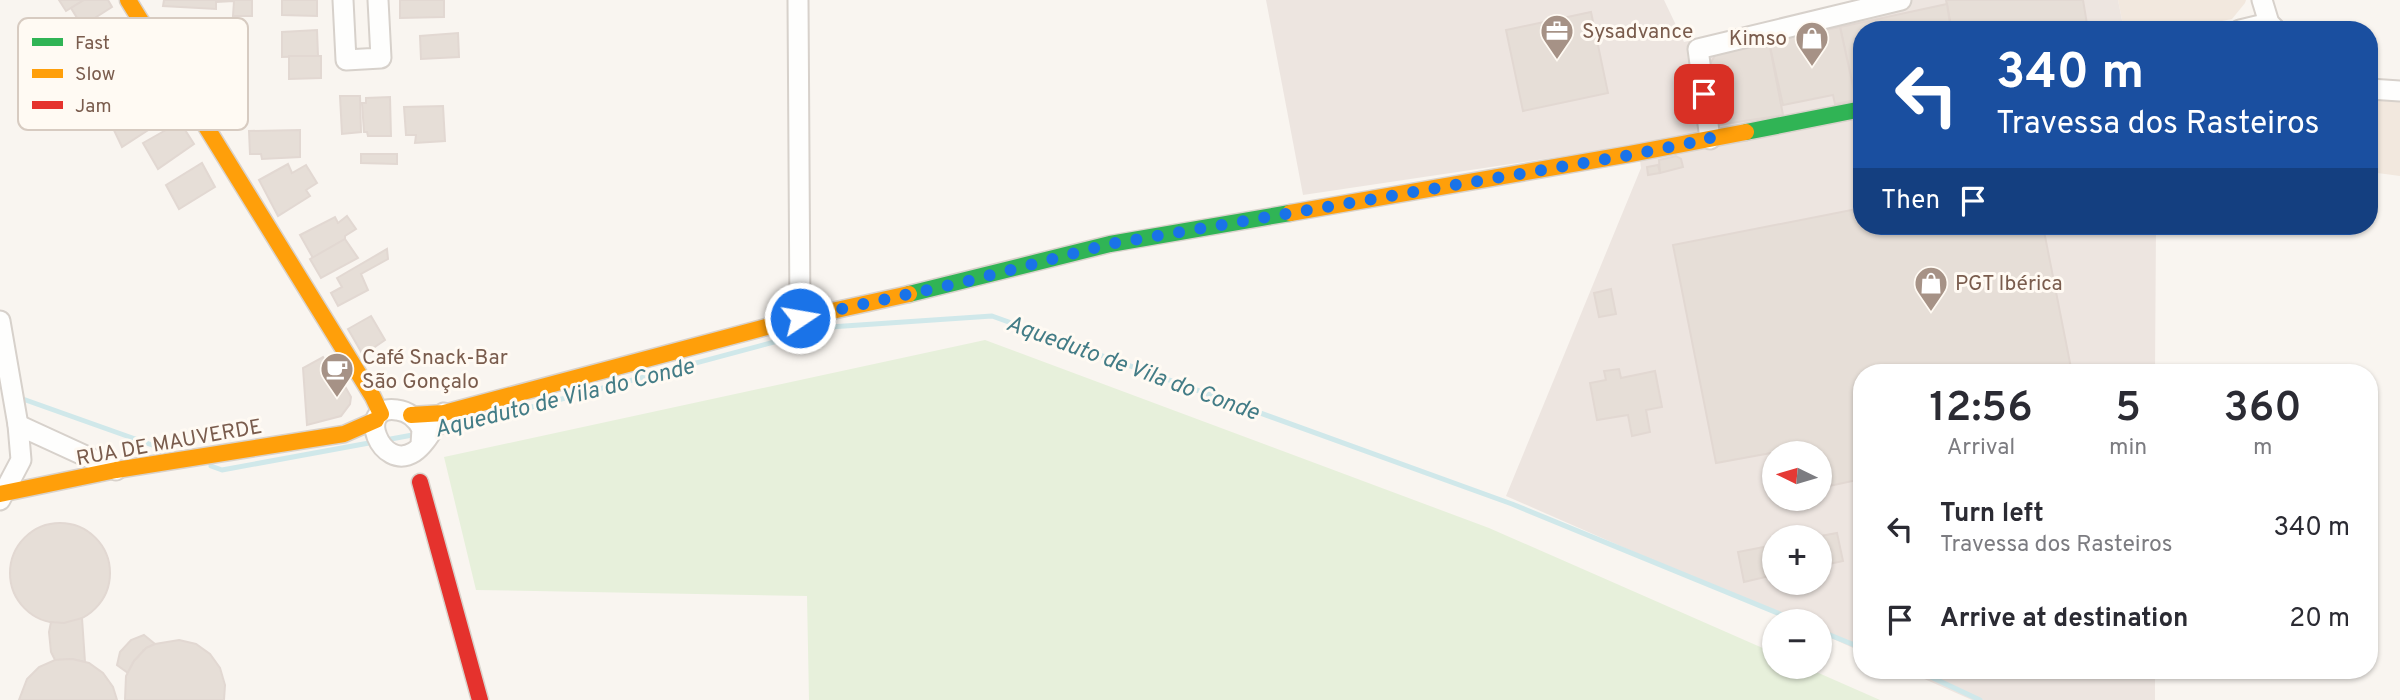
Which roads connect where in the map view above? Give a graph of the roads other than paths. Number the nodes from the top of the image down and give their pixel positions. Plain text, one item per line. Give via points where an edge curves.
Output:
1 (128, 0) edge
2 (343, 0) edge
3 (378, 0) edge
4 (798, 0) edge
5 (1901, 0) edge
6 (2262, 0) edge
7 (139, 18) edge
8 (2271, 21) edge
9 (2378, 90) edge
10 (2400, 91) edge
11 (1853, 111) edge
12 (208, 130) edge
13 (1710, 139) junction
14 (800, 318) junction
15 (0, 321) edge
16 (444, 413) junction
17 (411, 415) junction
18 (378, 417) junction
19 (18, 425) junction
20 (344, 434) junction
21 (379, 443) junction
22 (413, 450) junction
23 (116, 470) junction
24 (420, 482) joint
25 (1, 496) edge
26 (480, 700) edge

1 - 7 street
2 - 3 street via 345,60 381,58
4 - 14 street
5 - 13 street via 1698,49
6 - 8 street
9 - 10 street
11 - 13 street
12 - 18 street via 373,397
13 - 14 street via 1110,244
14 - 16 street
15 - 19 street
16 - 17 street
16 - 22 street
17 - 18 street via 395,409
17 - 22 street via 422,429
18 - 20 street, RUA DE MAUVERDE
18 - 21 street via 374,428
19 - 23 street
19 - 25 street via 21,460
20 - 21 street
20 - 23 street, RUA DE MAUVERDE
21 - 22 street via 386,449
22 - 24 street
23 - 25 street, RUA DE MAUVERDE
24 - 26 street

